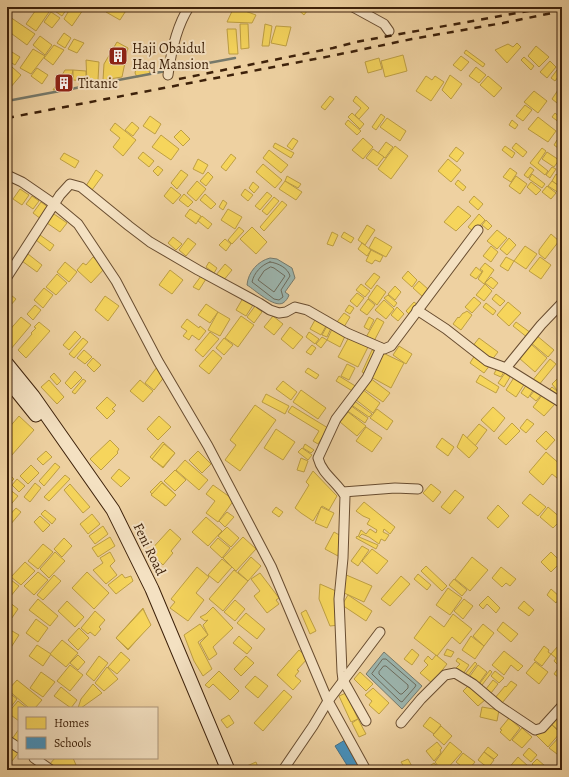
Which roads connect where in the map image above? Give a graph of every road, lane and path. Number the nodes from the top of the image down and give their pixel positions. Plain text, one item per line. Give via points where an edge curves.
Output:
1 (189, 7) edge
2 (353, 7) edge
3 (389, 31) dead end
4 (168, 75) dead end
5 (7, 175) edge
6 (54, 204) junction
7 (478, 230) dead end
8 (7, 277) edge
9 (562, 303) edge
10 (417, 310) junction
11 (381, 348) junction
12 (7, 364) edge
13 (506, 368) junction
14 (7, 379) edge
15 (562, 403) edge
16 (418, 489) dead end
17 (343, 492) junction
18 (380, 632) dead end
19 (343, 680) junction
20 (328, 701) junction
21 (562, 706) edge
22 (366, 721) dead end
23 (401, 723) dead end
24 (7, 740) edge
25 (18, 747) edge
26 (35, 759) edge
27 (51, 770) edge
28 (221, 770) edge
29 (228, 770) edge
30 (283, 770) edge
31 (366, 770) edge

1 - 4 street via 178,31
2 - 3 street via 384,24
5 - 6 street
6 - 8 street
6 - 11 street via 70,184 81,187 150,242 270,310 286,312 295,307 307,310 347,333
6 - 20 street via 78,224 116,281 158,361 208,446 271,566
7 - 10 street
9 - 13 street
10 - 11 street via 391,346
10 - 13 street via 487,361
11 - 17 street via 367,378 336,419 318,458 324,472
12 - 29 main road, Feni Road via 33,396 113,510 152,589
13 - 15 street
14 - 28 main road via 54,439 108,518 162,630
16 - 17 street
17 - 19 street via 345,507 339,599
18 - 19 street
19 - 20 street
19 - 22 street
20 - 30 street
20 - 31 street
21 - 23 street via 542,728 535,730 499,706 473,684 456,673 450,673 421,699
24 - 25 street
26 - 27 street

